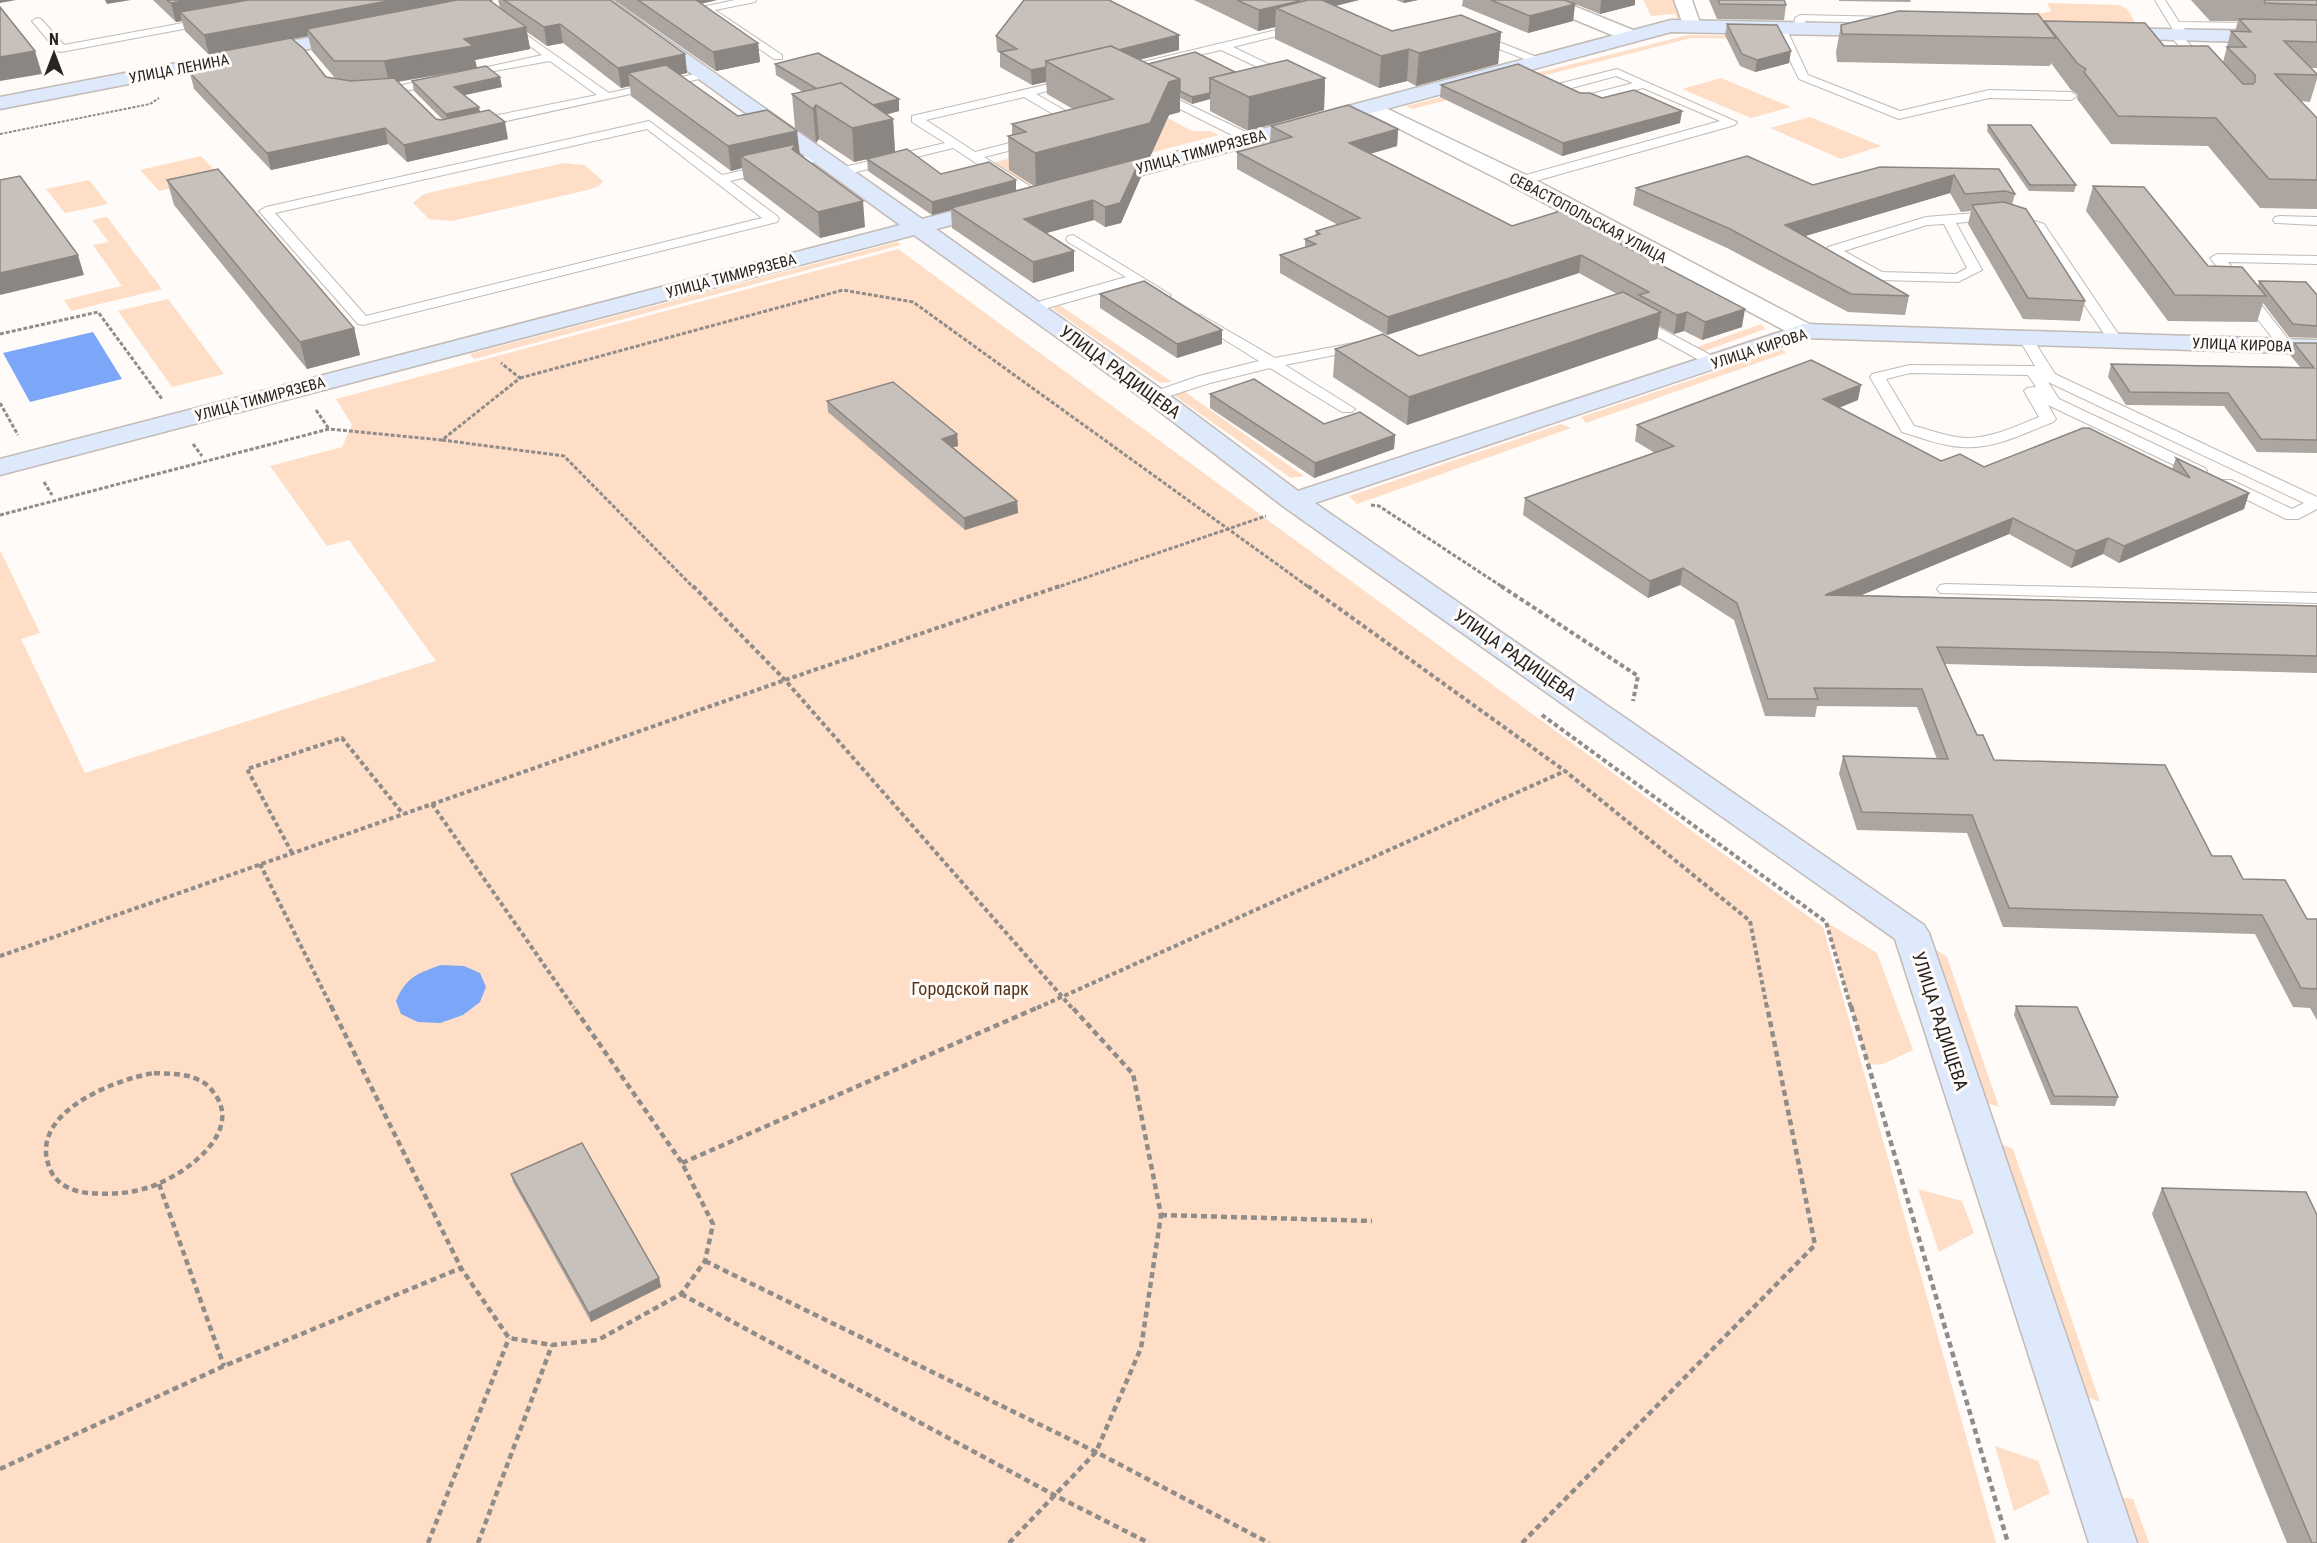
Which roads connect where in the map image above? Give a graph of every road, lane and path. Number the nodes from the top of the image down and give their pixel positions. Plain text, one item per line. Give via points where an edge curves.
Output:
1 (599, 0) edge
2 (751, 0) edge
3 (1543, 0) edge
4 (1683, 0) edge
5 (2160, 0) edge
6 (221, 19) edge
7 (500, 19) edge
8 (1307, 20) edge
9 (37, 21) dead end
10 (1903, 25) edge
11 (1692, 26) junction
12 (2252, 26) edge
13 (1780, 28) junction
14 (374, 31) edge
15 (2178, 32) junction
16 (2092, 34) edge
17 (1631, 36) junction
18 (1462, 37) edge
19 (2317, 38) edge
20 (1222, 46) junction
21 (551, 57) junction
22 (778, 57) dead end
23 (1538, 62) junction
24 (1514, 68) junction
25 (2209, 72) edge
26 (704, 75) junction
27 (1081, 80) edge
28 (1644, 84) junction
29 (1276, 88) edge
30 (1557, 88) junction
31 (1026, 93) junction
32 (2071, 96) edge
33 (606, 97) junction
34 (416, 102) edge
35 (0, 103) edge
36 (1212, 104) edge
37 (1371, 107) junction
38 (1190, 110) junction
39 (467, 126) edge
40 (1064, 134) edge
41 (1248, 138) junction
42 (1041, 139) edge
43 (955, 144) junction
44 (974, 156) junction
45 (829, 164) junction
46 (720, 179) junction
47 (1520, 181) junction
48 (1082, 184) edge
49 (1060, 191) edge
50 (1037, 197) junction
51 (1948, 219) junction
52 (2280, 220) dead end
53 (2317, 221) edge
54 (918, 227) junction
55 (1073, 239) dead end
56 (2317, 260) edge
57 (1137, 278) junction
58 (1032, 308) junction
59 (1620, 310) edge
60 (1804, 332) junction
61 (0, 334) edge
62 (2026, 339) junction
63 (2116, 341) junction
64 (1371, 344) edge
65 (2286, 346) junction
66 (2317, 347) edge
67 (495, 357) dead end
68 (1269, 363) junction
69 (1715, 363) junction
70 (2033, 371) junction
71 (520, 378) junction
72 (1155, 396) junction
73 (164, 402) dead end
74 (0, 403) edge
75 (312, 404) dead end
76 (1347, 409) dead end
77 (329, 429) junction
78 (21, 440) dead end
79 (442, 440) junction
80 (0, 467) edge
81 (1368, 505) dead end
82 (1259, 508) dead end
83 (1284, 508) junction
84 (2313, 514) edge
85 (0, 515) edge
86 (1268, 516) junction
87 (1227, 529) junction
88 (1946, 589) dead end
89 (2317, 598) edge
90 (785, 681) junction
91 (1630, 711) dead end
92 (1537, 712) dead end
93 (1565, 771) junction
94 (432, 804) junction
95 (403, 814) junction
96 (292, 853) junction
97 (260, 864) junction
98 (0, 956) edge
99 (1062, 997) junction
100 (682, 1164) junction
101 (159, 1184) junction
102 (1161, 1215) junction
103 (1372, 1221) dead end
104 (705, 1261) junction
105 (461, 1268) junction
106 (681, 1294) junction
107 (509, 1338) junction
108 (552, 1345) junction
109 (224, 1366) junction
110 (1096, 1452) junction
111 (0, 1469) edge
112 (1056, 1496) junction
113 (428, 1543) edge
114 (478, 1543) edge
115 (1009, 1543) edge
116 (1149, 1543) edge
117 (1269, 1543) edge
118 (1522, 1543) edge
119 (2008, 1543) edge
120 (2113, 1543) edge

1 - 26 street, УЛИЦА РАДИЩЕВА
2 - 22 lane via 706,9
3 - 17 street
4 - 11 street
5 - 15 lane
6 - 9 lane via 61,49
7 - 21 lane
8 - 20 lane
10 - 13 street, УЛИЦА ТИМИРЯЗЕВА
11 - 13 street, УЛИЦА ТИМИРЯЗЕВА
11 - 17 street, УЛИЦА ТИМИРЯЗЕВА via 1671,26
12 - 15 lane
13 - 32 lane via 1803,77 1899,116 1989,94
14 - 35 street, УЛИЦА ЛЕНИНА via 299,50
15 - 16 street
15 - 19 street
15 - 25 lane
17 - 23 street, УЛИЦА ТИМИРЯЗЕВА
18 - 23 lane via 1473,35
20 - 29 lane via 1298,82
20 - 38 lane via 1114,72
21 - 33 lane
21 - 34 lane via 395,88
23 - 24 street, УЛИЦА ТИМИРЯЗЕВА
24 - 30 lane
24 - 37 street, УЛИЦА ТИМИРЯЗЕВА
26 - 33 lane
26 - 45 street, УЛИЦА РАДИЩЕВА
27 - 31 lane
28 - 30 lane via 1617,72
28 - 30 lane via 1583,100
28 - 47 lane via 1731,122
31 - 40 lane via 1086,128
31 - 43 lane via 916,118
33 - 39 lane
36 - 38 lane
37 - 41 street, УЛИЦА ТИМИРЯЗЕВА
37 - 47 street, СЕВАСТОПОЛЬСКАЯ УЛИЦА
38 - 41 lane
41 - 48 street, УЛИЦА ТИМИРЯЗЕВА
42 - 44 lane
43 - 44 lane
43 - 45 lane
44 - 50 lane
45 - 46 lane
45 - 54 street, УЛИЦА РАДИЩЕВА
46 - 46 lane via 649,125 266,211 363,321 772,219
47 - 60 street, СЕВАСТОПОЛЬСКАЯ УЛИЦА
49 - 50 street, УЛИЦА ТИМИРЯЗЕВА
50 - 54 street, УЛИЦА ТИМИРЯЗЕВА
51 - 51 lane via 1926,221 1833,250 1880,276 1958,278 1975,270
51 - 63 lane via 2001,215 2039,226
52 - 53 lane
54 - 58 street, УЛИЦА РАДИЩЕВА
54 - 80 street, УЛИЦА ТИМИРЯЗЕВА
55 - 57 lane
56 - 65 lane via 2217,258
57 - 58 lane
57 - 68 lane
58 - 72 street, УЛИЦА РАДИЩЕВА
59 - 69 lane
60 - 62 street, УЛИЦА КИРОВА
60 - 69 street, УЛИЦА КИРОВА
61 - 73 path via 98,312
62 - 63 street, УЛИЦА КИРОВА
62 - 70 lane
63 - 65 street, УЛИЦА КИРОВА
64 - 68 lane
65 - 66 street, УЛИЦА КИРОВА
67 - 71 path
68 - 72 lane
68 - 76 lane
69 - 83 street, УЛИЦА КИРОВА
70 - 70 lane via 1910,369 1877,377 1908,429 1972,443 2048,419
70 - 84 lane via 2053,402 2292,515
70 - 84 lane via 2317,502
71 - 79 path
71 - 87 path via 843,290 912,302
72 - 83 street, УЛИЦА РАДИЩЕВА
74 - 78 path
75 - 77 path
77 - 79 path
77 - 85 path
79 - 90 path via 564,456
81 - 91 path via 1379,506 1638,676
82 - 86 path
83 - 86 path
83 - 120 street, УЛИЦА РАДИЩЕВА via 1911,933
86 - 87 path
87 - 90 path
87 - 93 path
88 - 89 lane
90 - 94 path
90 - 99 path
92 - 119 path via 1826,922
93 - 99 path
93 - 118 path via 1750,921 1815,1245
94 - 95 path
94 - 100 path
95 - 96 path
95 - 96 path via 342,738 247,769
96 - 97 path
97 - 98 path
97 - 105 path
99 - 100 path
99 - 102 path via 1133,1074
100 - 104 path via 713,1224
101 - 101 path via 116,1195 82,1193 58,1183 45,1163 46,1142 61,1116 82,1099 119,1080 154,1073 184,1074 205,1082 222,1102 222,1124 209,1148 187,1168
101 - 109 path
102 - 103 path
102 - 110 path via 1141,1348
104 - 106 path
104 - 110 path
105 - 107 path
105 - 109 path
106 - 108 path via 598,1340
106 - 112 path
107 - 108 path
107 - 113 path
108 - 114 path
109 - 111 path
110 - 112 path
110 - 117 path
112 - 115 path
112 - 116 path

